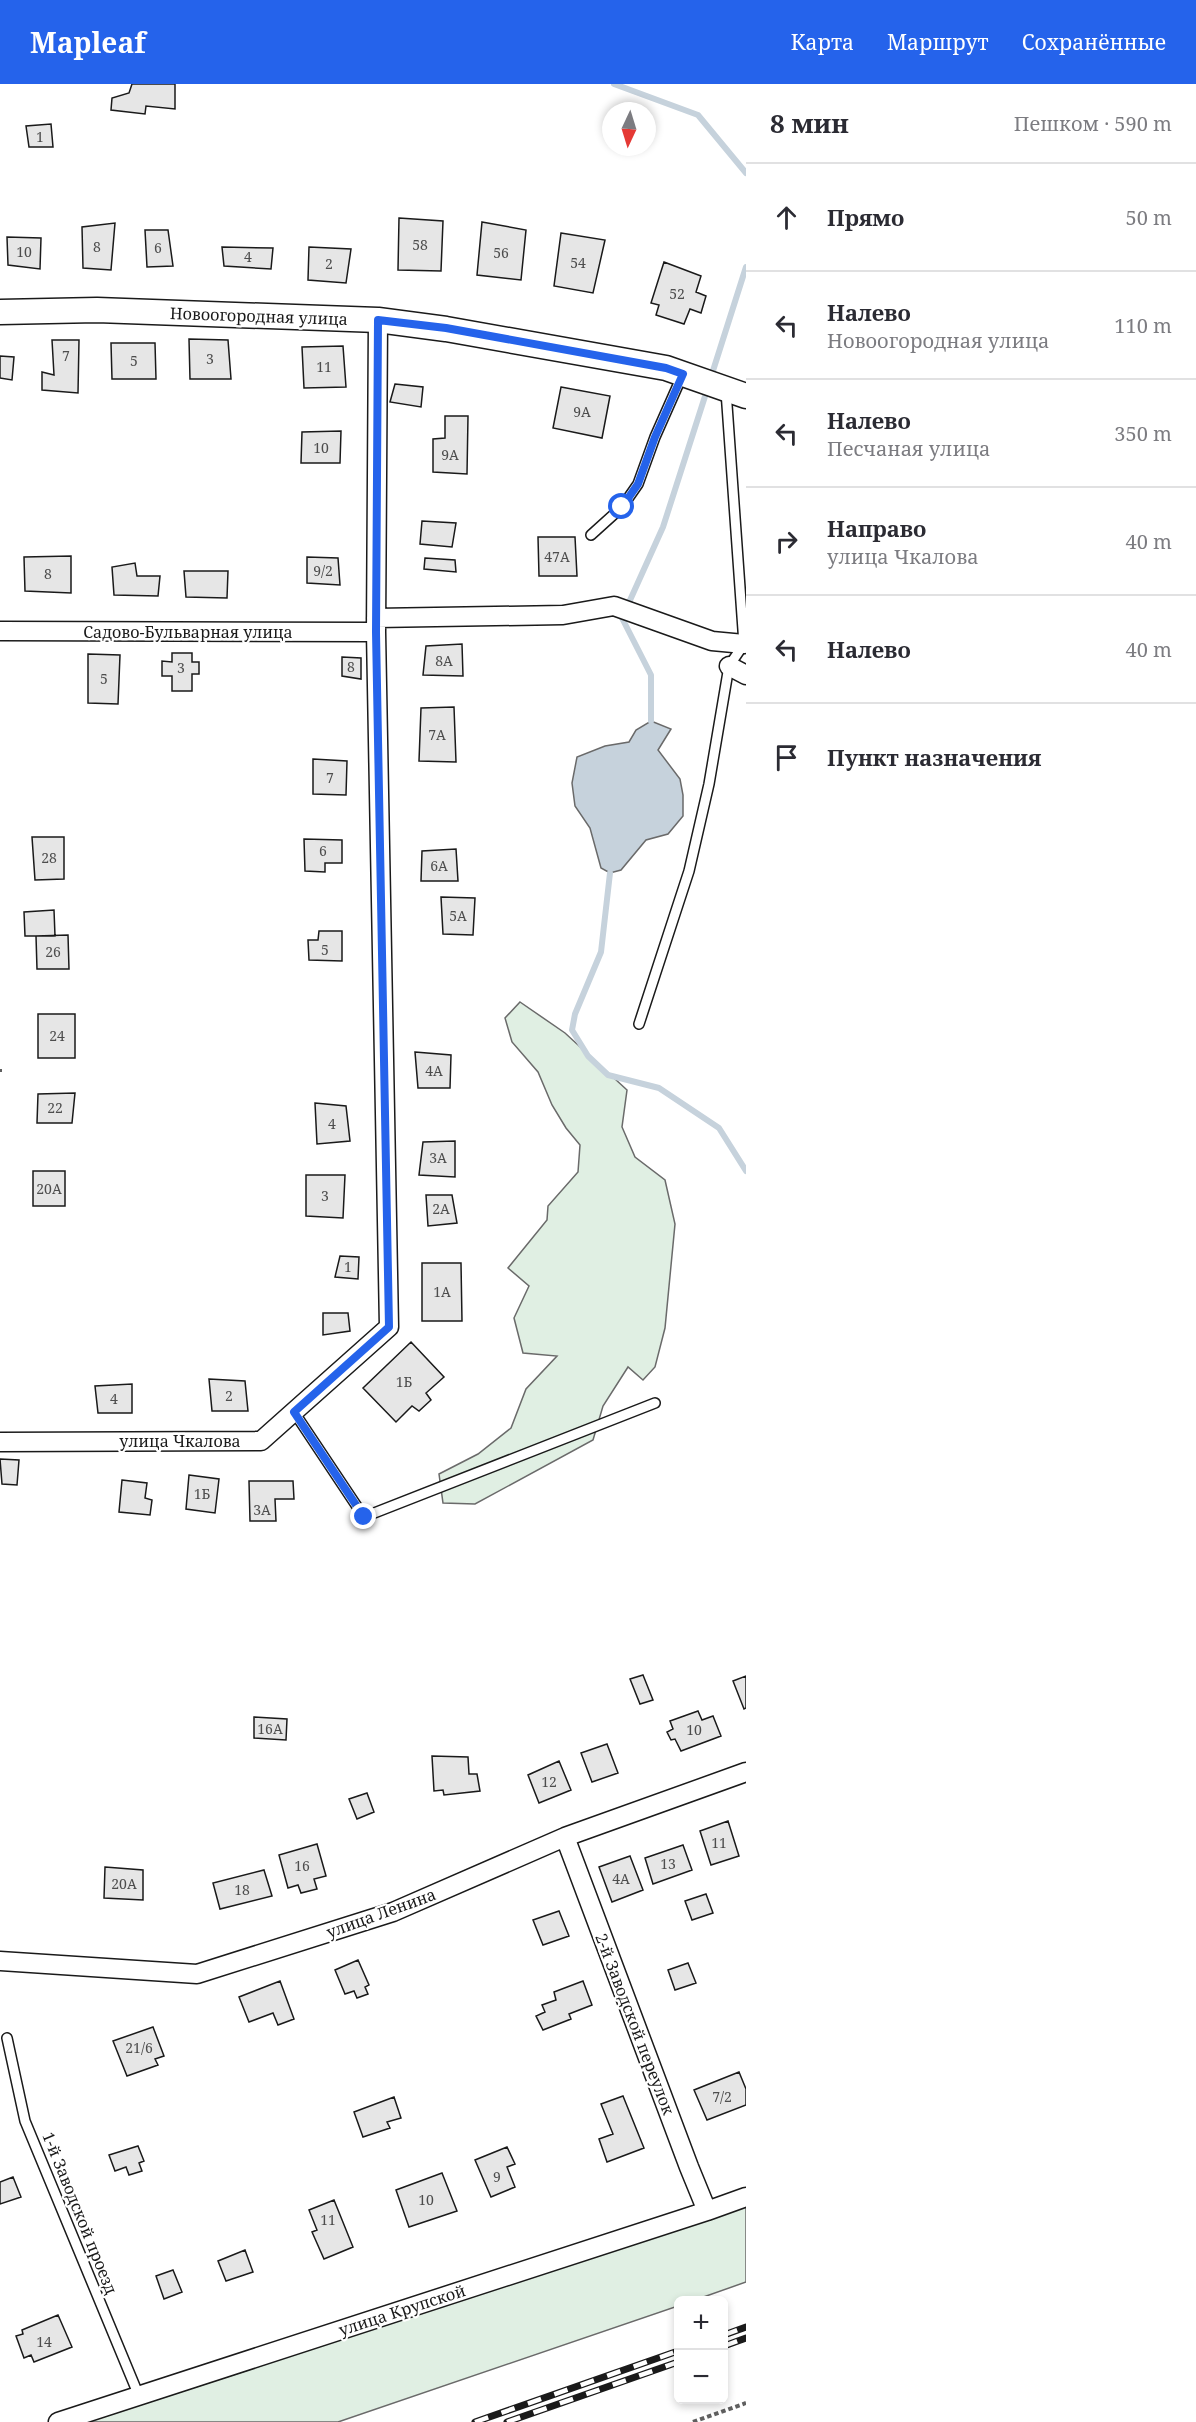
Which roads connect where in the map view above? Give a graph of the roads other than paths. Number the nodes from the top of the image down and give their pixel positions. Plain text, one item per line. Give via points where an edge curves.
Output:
1 (0, 312) edge
2 (378, 320) junction
3 (683, 374) junction
4 (736, 393) edge
5 (591, 535) dead end
6 (376, 625) junction
7 (0, 631) edge
8 (744, 644) junction
9 (729, 666) junction
10 (746, 675) edge
11 (639, 1024) dead end
12 (655, 1403) dead end
13 (294, 1412) junction
14 (0, 1442) edge
15 (746, 1772) edge
16 (565, 1837) junction
17 (0, 1961) edge
18 (7, 2038) dead end
19 (746, 2197) edge
20 (707, 2211) junction
21 (139, 2396) junction
22 (58, 2422) edge

1 - 2 street, Новоогородная улица via 97,310
2 - 3 street, Новоогородная улица via 446,328
2 - 6 street
3 - 4 street, Новоогородная улица
3 - 5 lane via 638,484 622,507
4 - 8 lane
6 - 7 street, Садово-Бульварная улица
6 - 8 street, Садово-Бульварная улица via 563,615 614,606 712,641
6 - 13 street, улица Чкалова via 389,1327
8 - 9 lane
9 - 10 street
9 - 11 lane via 710,784 689,872
12 - 13 lane via 364,1517
13 - 14 street, улица Чкалова via 261,1441
15 - 16 street, улица Ленина
16 - 17 street, улица Ленина via 393,1912 197,1974
16 - 20 street, 2-й Заводской переулок
18 - 21 lane, 1-й Заводской проезд via 25,2121
19 - 20 street, улица Крупской
20 - 21 street, улица Крупской
21 - 22 street, улица Крупской

